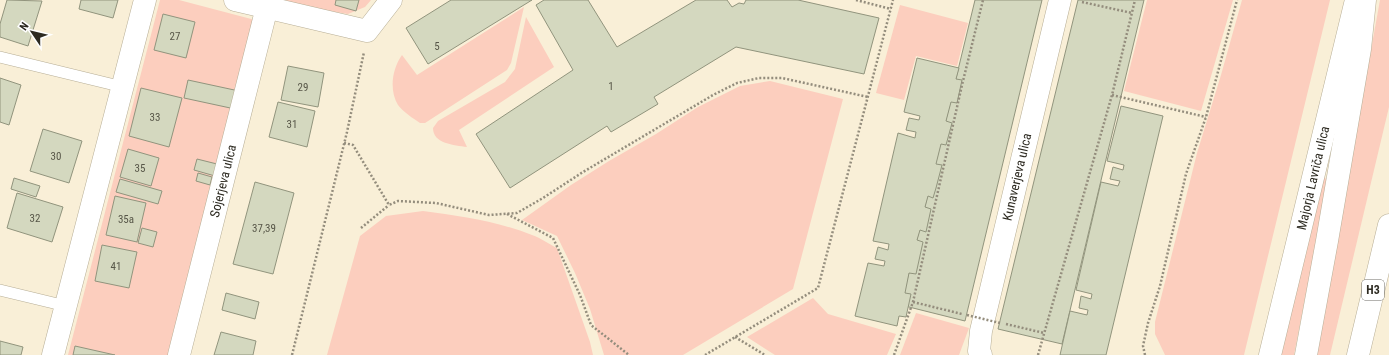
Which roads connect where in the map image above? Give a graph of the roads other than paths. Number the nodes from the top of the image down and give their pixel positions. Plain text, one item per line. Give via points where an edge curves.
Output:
1 (145, 0) edge
2 (235, 0) edge
3 (391, 0) edge
4 (1060, 0) edge
5 (1356, 0) edge
6 (1364, 0) edge
7 (266, 7) junction
8 (0, 57) edge
9 (123, 87) junction
10 (1389, 225) edge
11 (0, 290) edge
12 (66, 306) junction
13 (53, 355) edge
14 (179, 355) edge
15 (981, 355) edge
16 (1270, 355) edge
17 (1306, 355) edge
18 (1358, 355) edge

1 - 9 main road
2 - 7 main road
3 - 7 main road via 367,31
4 - 15 main road, Kunaverjeva ulica via 980,331
5 - 16 main road, Majorja Lavriča ulica
6 - 17 main road via 1360,49
7 - 14 main road, Sojerjeva ulica
8 - 9 lane
9 - 12 main road
10 - 18 main road, H3
11 - 12 lane
12 - 13 main road

